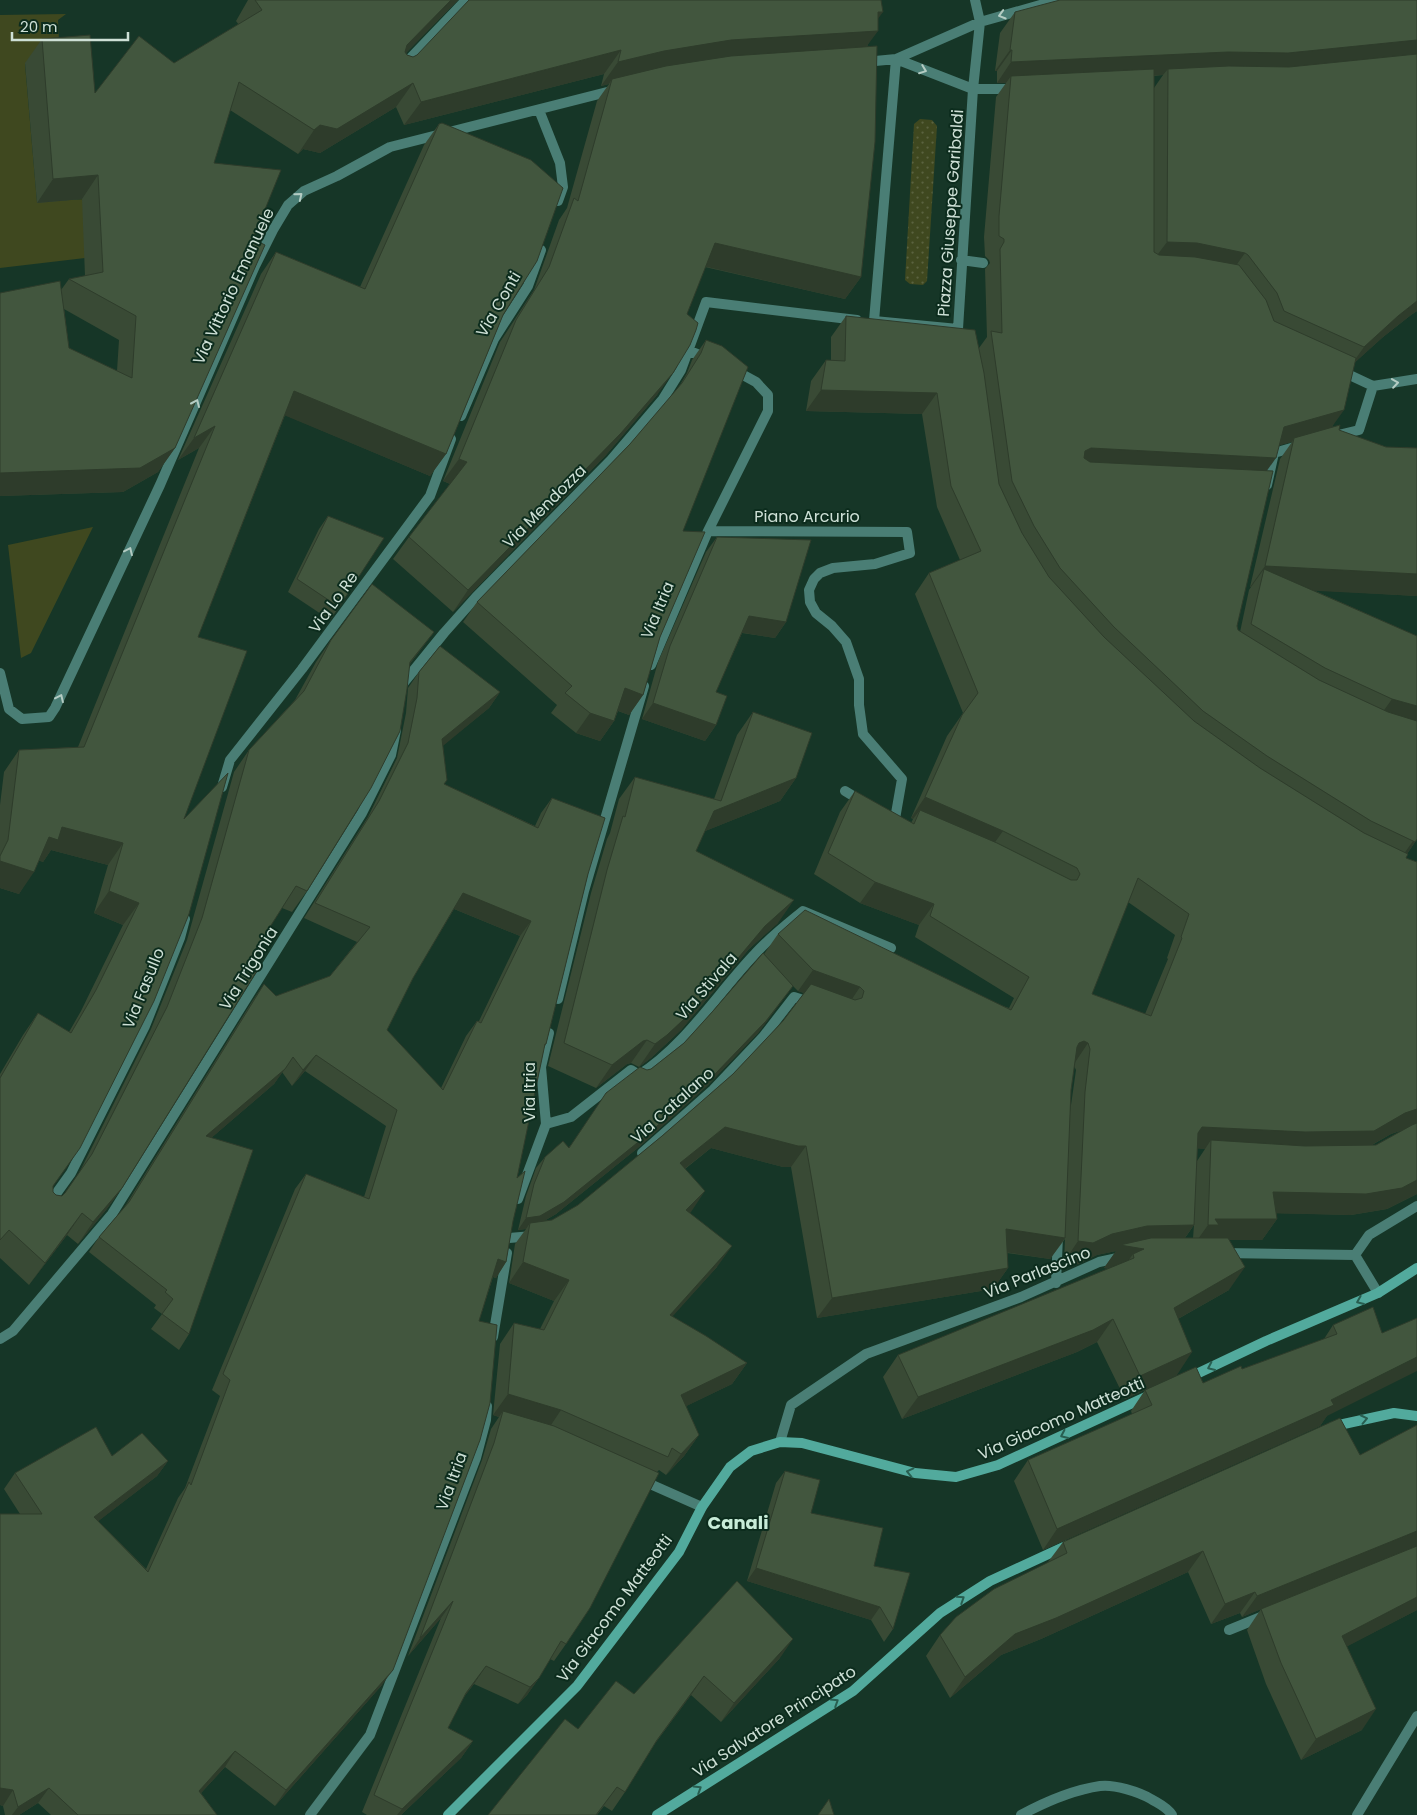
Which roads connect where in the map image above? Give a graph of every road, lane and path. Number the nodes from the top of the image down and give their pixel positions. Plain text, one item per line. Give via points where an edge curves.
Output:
1 (466, 0) edge
2 (975, 0) edge
3 (1058, 0) edge
4 (980, 22) junction
5 (896, 59) junction
6 (855, 63) edge
7 (395, 74) edge
8 (622, 88) edge
9 (1026, 88) edge
10 (973, 89) junction
11 (539, 110) junction
12 (554, 214) edge
13 (544, 241) edge
14 (962, 260) junction
15 (983, 263) dead end
16 (844, 318) joint
17 (874, 321) junction
18 (687, 350) junction
19 (1330, 366) edge
20 (1417, 379) edge
21 (1373, 386) junction
22 (446, 454) joint
23 (1263, 490) edge
24 (708, 531) junction
25 (0, 673) edge
26 (401, 690) edge
27 (398, 721) edge
28 (845, 791) dead end
29 (219, 796) edge
30 (870, 806) edge
31 (895, 819) edge
32 (188, 910) edge
33 (891, 948) dead end
34 (826, 1008) edge
35 (546, 1124) junction
36 (636, 1158) edge
37 (1417, 1206) edge
38 (44, 1211) edge
39 (515, 1212) edge
40 (1058, 1226) edge
41 (540, 1232) edge
42 (1211, 1253) edge
43 (1134, 1254) edge
44 (1355, 1254) junction
45 (1417, 1268) edge
46 (1056, 1283) junction
47 (1378, 1293) junction
48 (0, 1339) edge
49 (492, 1348) edge
50 (1174, 1384) edge
51 (1157, 1392) edge
52 (488, 1393) edge
53 (1417, 1416) edge
54 (1323, 1432) edge
55 (780, 1442) junction
56 (629, 1474) edge
57 (702, 1507) junction
58 (1081, 1540) edge
59 (1275, 1611) edge
60 (1229, 1630) dead end
61 (1417, 1716) edge
62 (310, 1815) edge
63 (448, 1815) edge
64 (657, 1815) edge
65 (1021, 1815) edge
66 (1172, 1815) edge
67 (1357, 1815) edge

1 - 7 street
2 - 4 street, Piazza Giuseppe Garibaldi
3 -> 4 street
4 - 5 street
4 - 10 street, Piazza Giuseppe Garibaldi
5 - 6 street
5 -> 10 street
5 - 17 street
8 - 11 street, Via Vittorio Emanuele
9 - 10 street
10 - 14 street, Piazza Giuseppe Garibaldi
11 - 12 street via 560,163 563,187
25 -> 11 street, Via Vittorio Emanuele via 9,709 22,720 49,717 160,485 256,266 288,206 304,191 390,147
13 - 22 street, Via Conti via 528,286 494,339
14 - 15 street
14 - 17 street, Piazza Giuseppe Garibaldi via 960,333
16 - 17 street, Piazza Giuseppe Garibaldi
16 - 18 street, Via Mendozza via 706,302
18 - 24 street, Via Itria via 756,382 768,395 768,411
18 - 26 street, Via Mendozza via 681,370 663,399 611,460 476,597
19 - 21 street
21 -> 20 street
21 - 23 street via 1359,430 1274,452
22 - 29 street, Via Lo Re via 430,496 230,760
24 - 31 street, Piano Arcurio via 907,532 910,553 875,564 833,568 820,573 809,590 810,602 816,613 846,642 859,679 863,734 902,779
24 - 35 street, Via Itria via 652,660 584,891 541,1067
27 - 48 street, Via Trigonia via 391,755 362,812 112,1214 13,1331
28 - 30 street
32 - 38 street, Via Fasullo via 145,1026 71,1173
33 - 35 street, Via Stivala via 803,911 653,1066 639,1075 631,1070 572,1117
34 - 36 street, Via Catalano via 791,993 763,1037 713,1090
35 - 39 street, Via Itria
37 - 44 street via 1369,1235
40 - 46 street
41 - 49 street via 534,1235 510,1234
42 - 44 street
43 - 46 street, Via Parlascino via 1099,1262
44 - 47 street
45 - 47 main road
46 - 55 street, Via Parlascino via 866,1354 791,1405
47 -> 50 main road via 1266,1340
51 -> 55 main road, Via Giacomo Matteotti via 998,1465 956,1477 915,1473 802,1443
52 - 62 street, Via Itria via 490,1422 370,1736
54 -> 53 main road via 1339,1424 1394,1413
55 - 57 main road, Via Giacomo Matteotti via 751,1451 730,1467
56 - 57 street
57 - 63 main road, Via Giacomo Matteotti via 679,1552 577,1686
64 -> 58 main road, Via Salvatore Principato via 853,1691 940,1613 990,1581
59 - 60 street
61 - 67 street
65 - 66 street via 1069,1794 1102,1786 1139,1792

